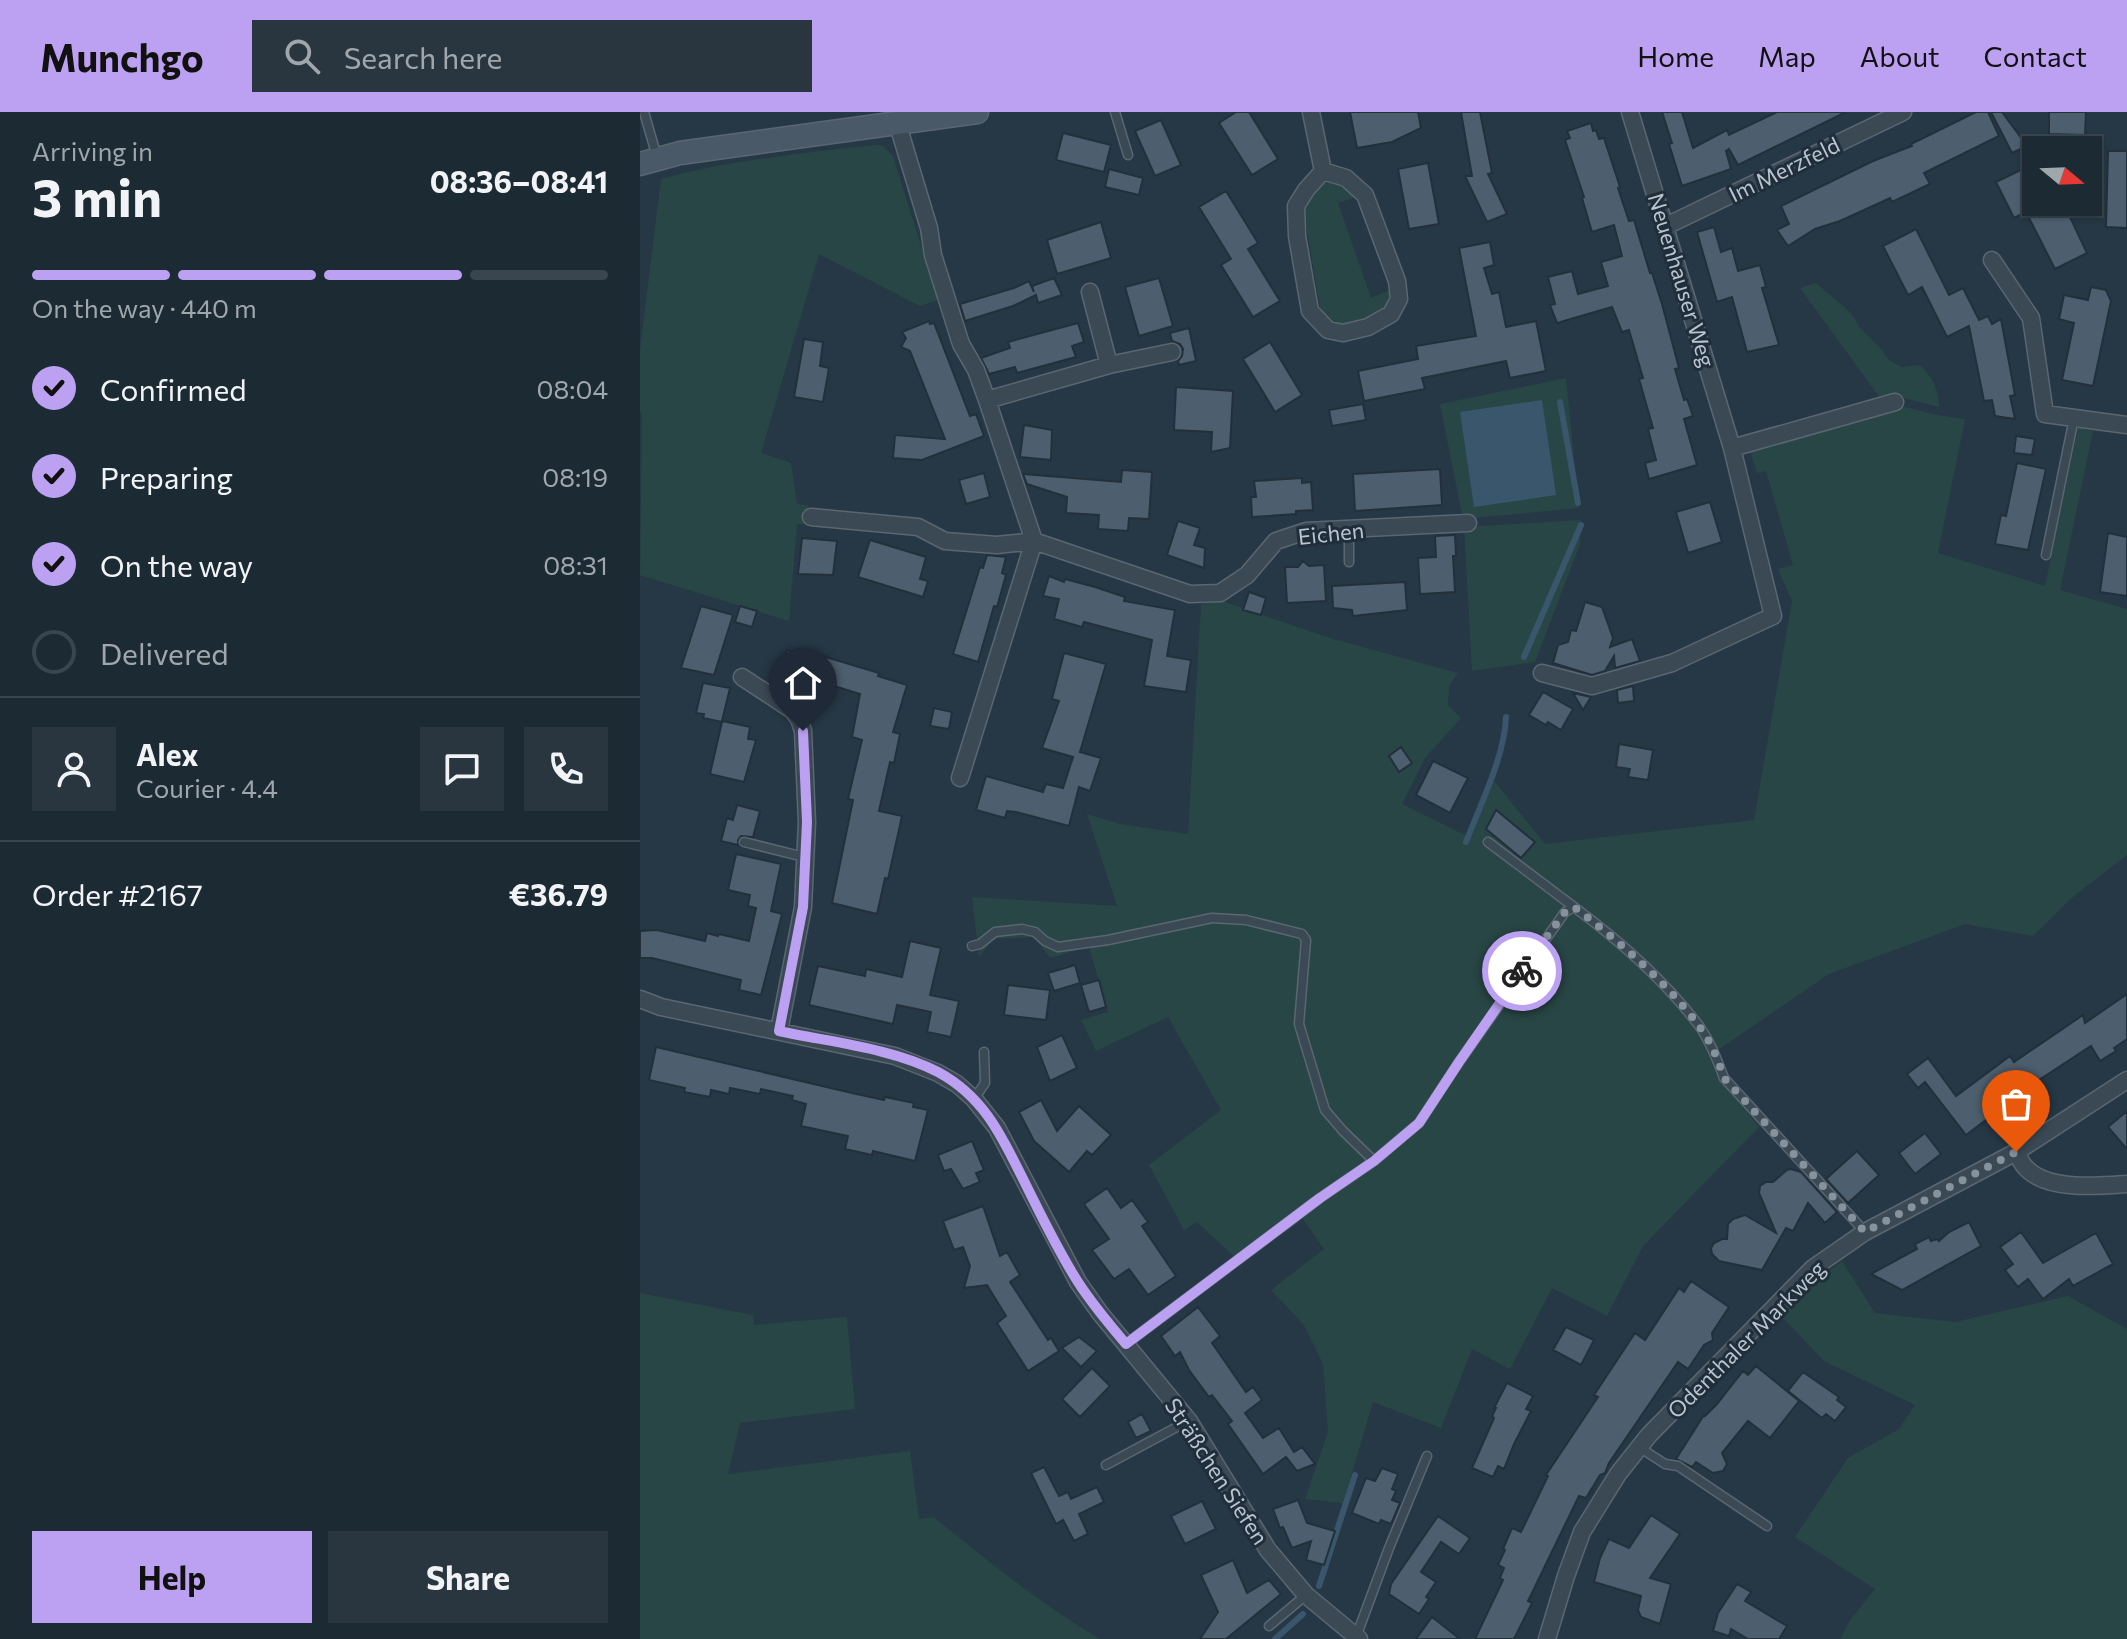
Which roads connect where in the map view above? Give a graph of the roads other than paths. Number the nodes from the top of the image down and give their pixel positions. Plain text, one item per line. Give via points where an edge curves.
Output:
1 (644, 112) edge
2 (977, 112) edge
3 (1115, 112) edge
4 (1311, 112) edge
5 (1630, 112) edge
6 (1903, 112) edge
7 (897, 122) junction
8 (1128, 155) dead end
9 (649, 161) edge
10 (1323, 171) junction
11 (1666, 226) junction
12 (1992, 260) dead end
13 (1090, 292) dead end
14 (1172, 352) dead end
15 (1109, 365) junction
16 (987, 400) junction
17 (1895, 402) dead end
18 (2074, 418) junction
19 (2127, 425) edge
20 (1732, 448) junction
21 (811, 517) dead end
22 (1468, 523) dead end
23 (1349, 529) junction
24 (1034, 541) junction
25 (2046, 555) dead end
26 (1349, 562) dead end
27 (1542, 673) dead end
28 (742, 677) dead end
29 (960, 778) dead end
30 (744, 842) dead end
31 (1488, 842) dead end
32 (804, 857) junction
33 (1574, 907) junction
34 (972, 946) dead end
35 (640, 999) edge
36 (779, 1031) junction
37 (984, 1052) dead end
38 (2127, 1080) edge
39 (974, 1099) junction
40 (2016, 1152) junction
41 (1374, 1161) junction
42 (2127, 1184) edge
43 (1865, 1232) junction
44 (1126, 1344) junction
45 (1189, 1421) junction
46 (1639, 1447) junction
47 (1427, 1456) dead end
48 (1106, 1465) dead end
49 (1767, 1526) dead end
50 (1306, 1595) junction
51 (1269, 1626) dead end
52 (1351, 1636) edge
53 (1547, 1639) edge

1 - 9 lane
2 - 7 main road
3 - 8 lane
4 - 10 street
5 - 11 street, Neuenhauser Weg
6 - 11 street, Im Merzfeld
7 - 9 main road
7 - 16 street via 961,344
10 - 10 street via 1296,206 1297,236 1310,311 1328,330 1343,333 1391,314 1399,299 1397,281 1365,195 1346,178
11 - 20 street, Neuenhauser Weg
12 - 18 street via 2031,318 2045,414
13 - 15 street
14 - 15 street
15 - 16 street
16 - 24 street
17 - 20 street
18 - 19 street
18 - 25 lane
20 - 27 street, Neuenhauser Weg via 1773,616 1672,663 1592,686
21 - 24 street, Eichen via 918,527 945,541
22 - 23 street, Eichen
23 - 24 street, Eichen via 1306,531 1276,541 1247,575 1220,593 1205,595
23 - 26 lane
24 - 29 street
28 - 32 street via 799,719 806,775
30 - 32 lane
31 - 33 lane
32 - 36 street via 803,907
33 - 41 lane via 1520,974 1419,1123
33 - 43 lane via 1658,980 1701,1028 1724,1078
34 - 41 lane via 995,932 1035,932 1058,947 1212,918 1302,934 1306,940 1299,1024 1325,1110
35 - 36 street, Sträßchen Siefen
36 - 39 street, Sträßchen Siefen via 920,1064
37 - 39 lane via 985,1083
38 - 40 street, Odenthaler Markweg
39 - 44 street, Sträßchen Siefen via 997,1128 1078,1282
40 - 42 street via 2039,1177 2076,1187
40 - 43 street, Odenthaler Markweg
41 - 44 lane
43 - 46 street, Odenthaler Markweg via 1813,1268
44 - 45 street, Sträßchen Siefen
45 - 48 lane
45 - 50 street, Sträßchen Siefen via 1268,1550
46 - 49 lane via 1678,1466
46 - 53 street, Odenthaler Markweg via 1582,1532
47 - 52 lane
50 - 51 lane
50 - 52 street, Sträßchen Siefen

